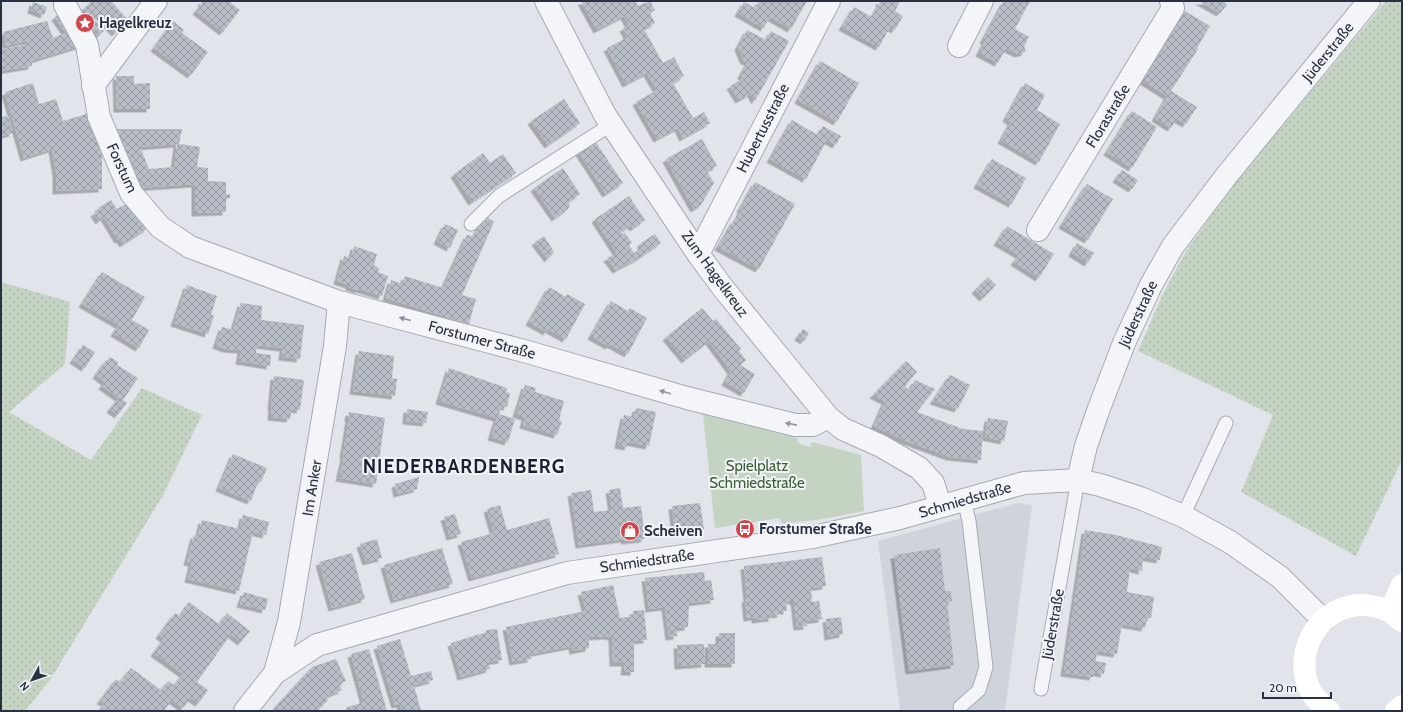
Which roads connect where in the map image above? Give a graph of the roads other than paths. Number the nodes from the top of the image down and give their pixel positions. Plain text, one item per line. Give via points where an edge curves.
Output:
1 (156, 1) edge
2 (546, 1) edge
3 (829, 1) edge
4 (982, 1) edge
5 (1171, 1) edge
6 (1369, 1) edge
7 (66, 5) dead end
8 (959, 46) dead end
9 (93, 86) junction
10 (612, 124) junction
11 (471, 224) dead end
12 (1038, 230) dead end
13 (698, 254) junction
14 (339, 302) junction
15 (828, 417) junction
16 (1226, 422) dead end
17 (1078, 480) junction
18 (964, 500) junction
19 (940, 506) junction
20 (1182, 516) junction
21 (1402, 585) edge
22 (1396, 616) edge
23 (1323, 620) junction
24 (275, 673) junction
25 (1041, 689) dead end
26 (1402, 706) edge
27 (960, 707) dead end
28 (245, 711) edge
29 (1329, 711) edge
30 (1396, 711) edge

1 - 9 street
2 - 10 street, Zum Hagelkreuz
3 - 13 street, Hubertusstraße
4 - 8 street
5 - 12 street, Florastraße via 1173,8
6 - 17 street, Jüderstraße via 1227,175 1173,246 1151,285 1124,344 1086,446
7 - 9 street, Forstum via 87,45
9 - 14 street, Forstum via 99,116 131,193 160,227 190,247
10 - 11 lane via 499,196
10 - 13 street, Zum Hagelkreuz
13 - 15 street, Zum Hagelkreuz
15 -> 14 street, Forstumer Straße via 813,426 795,425 687,398
14 - 24 street, Im Anker via 335,346 290,622
15 - 19 street via 843,429 919,468 934,483
16 - 20 lane
17 - 18 street, Schmiedstraße via 1024,483
17 - 20 street via 1140,498
17 - 25 lane, Jüderstraße
18 - 19 street, Schmiedstraße
18 - 27 lane via 986,667 979,690
19 - 24 street, Schmiedstraße via 900,518 813,537 567,573 317,645
20 - 23 street via 1230,542 1280,577
21 - 22 main road
22 - 23 main road via 1373,606 1355,605 1338,610
23 - 29 main road via 1311,634 1305,651 1304,669 1308,686 1318,702
24 - 28 street, Schmiedstraße
26 - 30 main road

